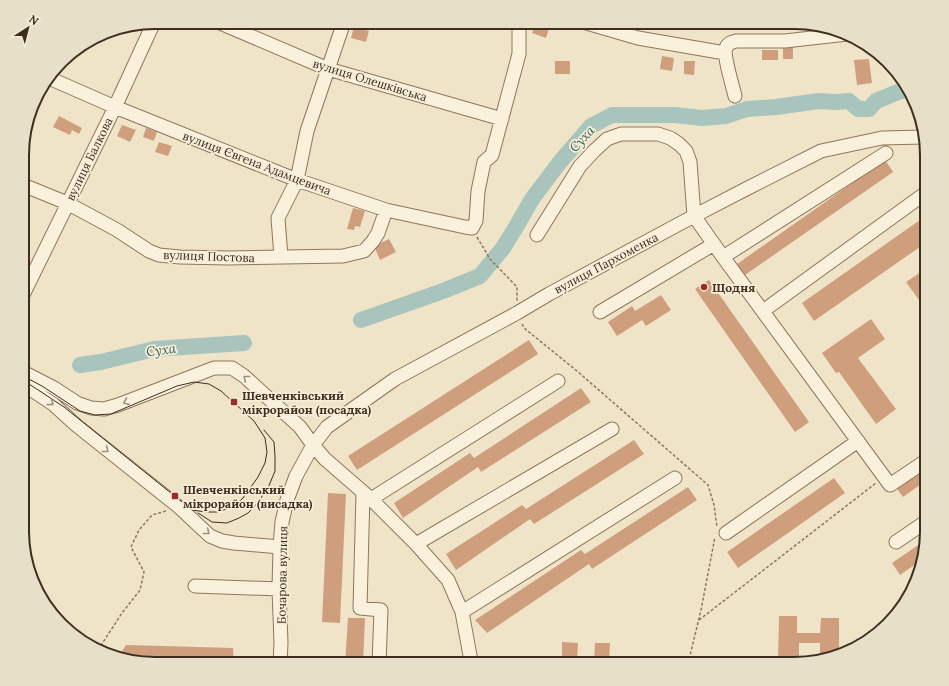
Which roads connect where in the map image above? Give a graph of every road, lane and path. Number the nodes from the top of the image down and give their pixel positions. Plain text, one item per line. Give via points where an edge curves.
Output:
1 (151, 29) edge
2 (234, 29) edge
3 (342, 29) edge
4 (519, 29) edge
5 (607, 29) edge
6 (833, 36) edge
7 (725, 53) junction
8 (328, 69) junction
9 (54, 80) edge
10 (735, 96) dead end
11 (115, 107) junction
12 (502, 120) junction
13 (919, 137) edge
14 (886, 153) dead end
15 (296, 180) junction
16 (29, 188) edge
17 (920, 197) edge
18 (67, 204) junction
19 (386, 210) junction
20 (694, 216) junction
21 (472, 228) junction
22 (537, 235) dead end
23 (714, 244) junction
24 (723, 257) junction
25 (280, 258) junction
26 (29, 282) edge
27 (517, 287) dead end
28 (763, 311) junction
29 (600, 312) dead end
30 (517, 313) junction
31 (29, 375) edge
32 (558, 381) dead end
33 (29, 388) edge
34 (612, 429) dead end
35 (858, 440) junction
36 (313, 445) junction
37 (920, 465) edge
38 (885, 477) junction
39 (675, 478) dead end
40 (367, 496) junction
41 (178, 507) junction
42 (920, 526) edge
43 (719, 532) junction
44 (896, 542) dead end
45 (416, 544) junction
46 (280, 547) junction
47 (195, 586) dead end
48 (279, 589) junction
49 (462, 612) junction
50 (699, 620) junction
51 (101, 645) edge
52 (280, 657) edge
53 (379, 657) edge
54 (470, 657) edge
55 (690, 657) edge

1 - 11 street, вулиця Балкова
2 - 8 street, вулиця Олешківська
3 - 8 street
4 - 12 street via 519,54
5 - 7 street via 638,38
6 - 7 street via 785,41 736,41 728,45
7 - 10 street
8 - 12 street, вулиця Олешківська
8 - 15 street via 308,130
9 - 11 street, вулиця Євгена Адамцевича
11 - 15 street, вулиця Євгена Адамцевича
11 - 18 street, вулиця Балкова
12 - 21 street via 492,155 484,162 478,191 476,221
13 - 20 street, вулиця Пархоменка via 882,138 821,152
14 - 24 street
15 - 19 street, вулиця Євгена Адамцевича
15 - 25 street via 278,218
16 - 18 street, вулиця Постова
17 - 28 street
18 - 25 street, вулиця Постова via 159,255
18 - 26 street, вулиця Балкова
19 - 21 street, вулиця Євгена Адамцевича
19 - 25 street, вулиця Постова via 378,234 364,251 343,256
20 - 22 street via 690,162 679,144 658,134 621,134 607,139 580,166
20 - 23 street
20 - 30 street, вулиця Пархоменка
21 - 27 path via 490,259
23 - 24 street
23 - 29 street
24 - 28 street
28 - 35 street
30 - 36 street, вулиця Пархоменка via 395,379 327,427
30 - 43 path via 524,328 708,485
36 -> 31 street via 300,427 232,368 214,368 104,409 77,403
32 - 40 street
33 -> 41 street via 53,404
34 - 45 street
35 - 38 street
35 - 43 street
36 - 40 street
36 - 46 street, Бочарова вулиця via 296,476 287,500
37 - 38 street via 890,485
38 - 50 path
39 - 49 street
40 - 45 street
40 - 53 street via 360,608 381,610
41 -> 46 street via 210,536 222,541
41 - 51 path via 152,515 139,530 131,547 144,572 140,590
42 - 44 street
43 - 50 path
45 - 49 street via 448,580
46 - 48 street, Бочарова вулиця
47 - 48 street
48 - 52 street, Бочарова вулиця
49 - 54 street
50 - 55 path

